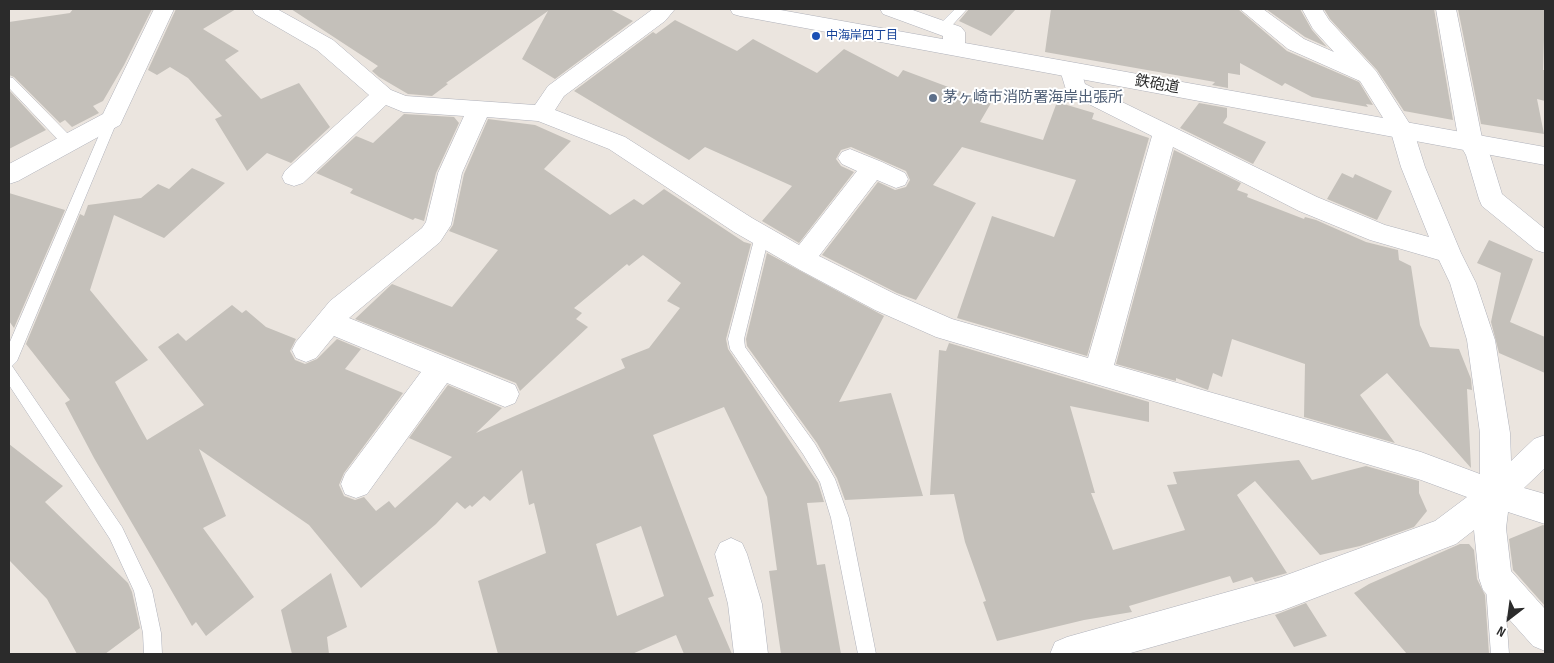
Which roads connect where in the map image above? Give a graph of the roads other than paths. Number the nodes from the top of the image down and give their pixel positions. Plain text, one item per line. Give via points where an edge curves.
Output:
1 (164, 9) edge
2 (262, 9) edge
3 (665, 9) edge
4 (740, 9) edge
5 (890, 9) edge
6 (960, 9) edge
7 (1250, 9) edge
8 (1312, 9) edge
9 (1446, 9) edge
10 (943, 28) junction
11 (954, 48) junction
12 (1071, 70) junction
13 (1368, 76) junction
14 (9, 81) edge
15 (384, 95) junction
16 (479, 109) junction
17 (541, 113) junction
18 (112, 119) junction
19 (1401, 129) junction
20 (1165, 132) junction
21 (68, 142) junction
22 (1471, 142) junction
23 (1545, 156) edge
24 (850, 158) dead end
25 (873, 168) junction
26 (9, 174) edge
27 (294, 176) dead end
28 (896, 179) dead end
29 (762, 236) junction
30 (1545, 243) edge
31 (1448, 253) junction
32 (802, 259) junction
33 (329, 322) junction
34 (306, 350) dead end
35 (9, 361) edge
36 (441, 368) junction
37 (9, 372) edge
38 (1097, 374) junction
39 (505, 394) dead end
40 (1545, 449) edge
41 (356, 484) dead end
42 (1496, 494) junction
43 (1545, 509) edge
44 (731, 554) dead end
45 (1495, 578) junction
46 (1545, 634) edge
47 (153, 654) edge
48 (751, 654) edge
49 (868, 654) edge
50 (1067, 654) edge
51 (1500, 654) edge

1 - 18 street
2 - 15 street via 325,45
3 - 17 street via 556,91
4 - 11 street, 鉄砲道
5 - 10 street
6 - 10 lane
7 - 13 street via 1296,44
8 - 13 street via 1320,24
9 - 22 street
10 - 11 street via 954,32
11 - 12 street, 鉄砲道
12 - 19 street, 鉄砲道
12 - 20 street via 1075,88
13 - 19 street
14 - 21 lane
15 - 16 street via 404,104
15 - 27 street
16 - 17 street
16 - 33 street via 450,174 438,225 432,235
17 - 29 street via 617,143
18 - 21 street
18 - 35 lane
19 - 22 street, 鉄砲道
19 - 31 street via 1412,167
20 - 31 street via 1308,204 1379,232
20 - 38 street
21 - 26 street
22 - 23 street, 鉄砲道
22 - 30 street via 1491,199
24 - 25 street
25 - 28 street
25 - 32 street
29 - 32 street
29 - 49 lane via 736,339 738,349 827,479 840,518
31 - 42 street via 1463,283 1481,340 1495,433
32 - 38 street via 946,329
33 - 34 street
33 - 36 street
36 - 39 street
36 - 41 street
37 - 47 lane via 116,533 143,590
38 - 42 street via 1411,463
40 - 42 street
42 - 43 street
42 - 45 street via 1490,528
42 - 50 street via 1445,533 1317,581
44 - 48 street via 745,604
45 - 46 street
45 - 51 lane

